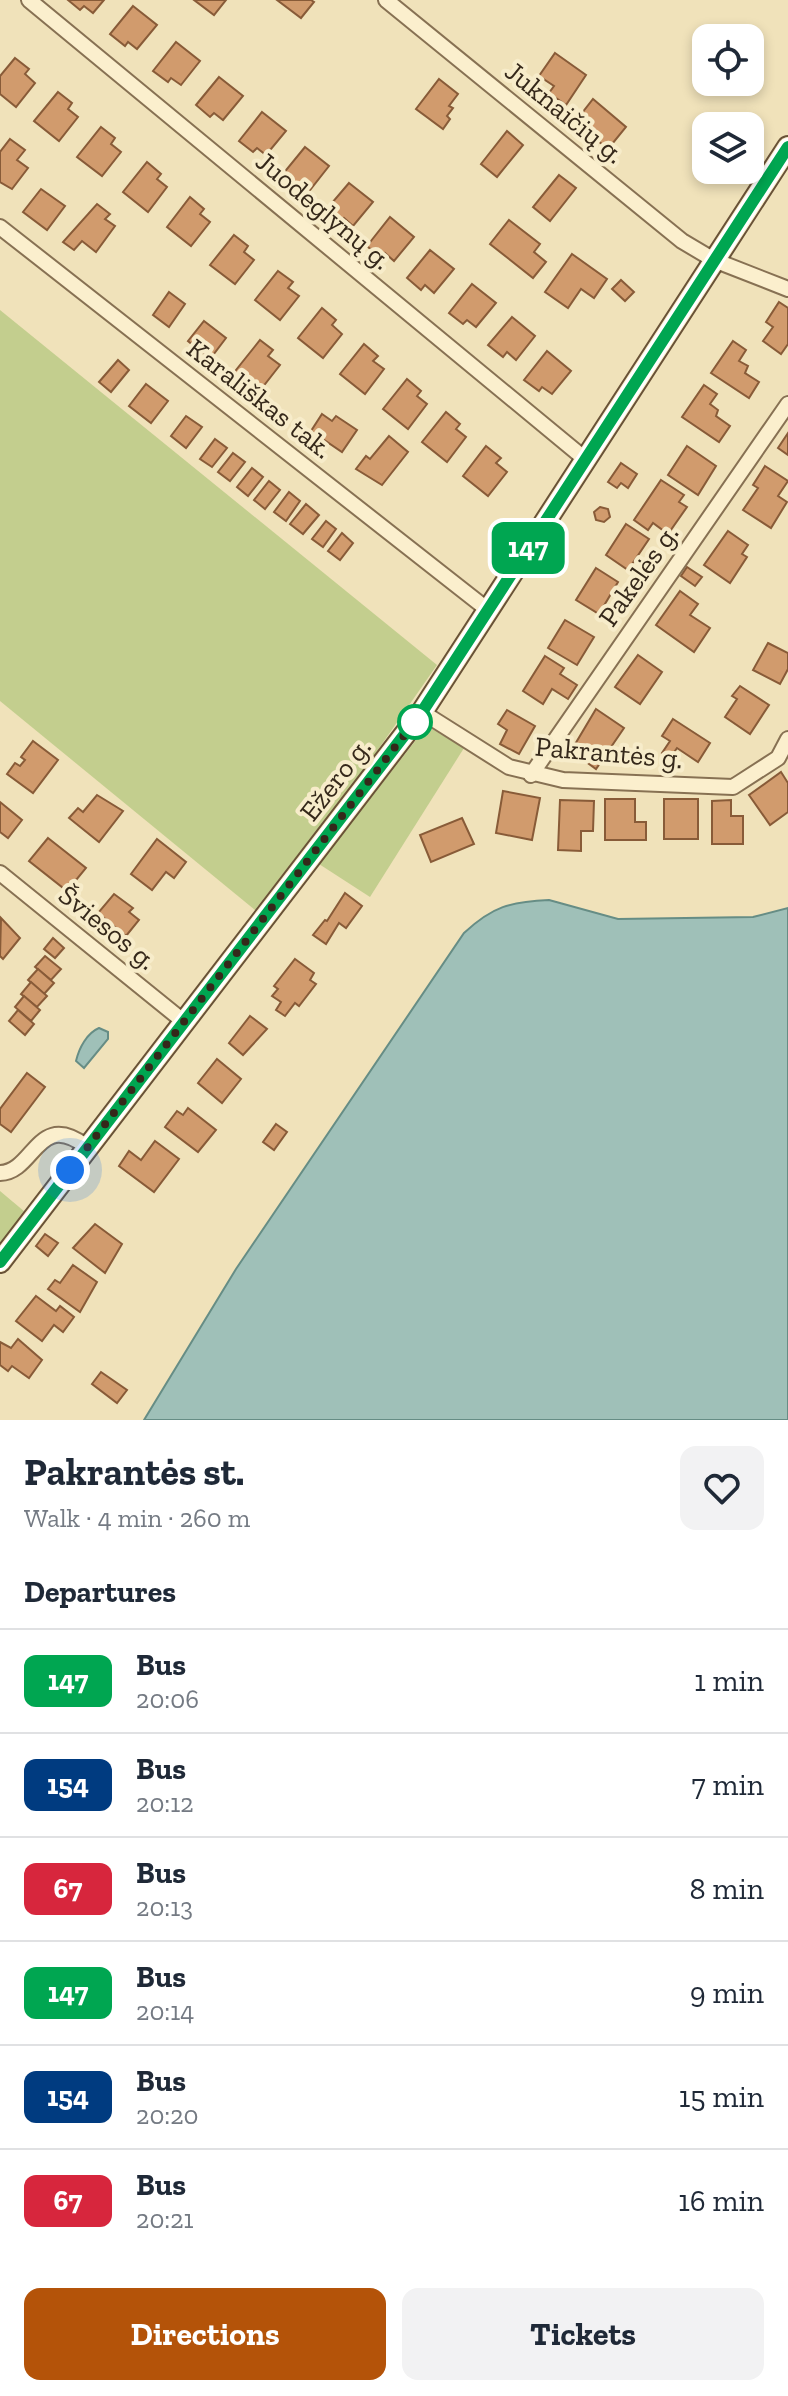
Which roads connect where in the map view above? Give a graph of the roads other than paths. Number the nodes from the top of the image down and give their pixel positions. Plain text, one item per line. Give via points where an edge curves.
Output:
1 (29, 0) edge
2 (386, 0) edge
3 (788, 147) edge
4 (0, 227) edge
5 (714, 260) junction
6 (788, 289) edge
7 (788, 404) edge
8 (585, 459) junction
9 (488, 610) junction
10 (422, 712) junction
11 (788, 739) edge
12 (531, 775) junction
13 (0, 873) edge
14 (183, 1021) junction
15 (87, 1147) junction
16 (0, 1173) edge
17 (0, 1262) edge

1 - 8 street, Juodeglynų g.
2 - 5 street, Juknaičių g. via 682,241
3 - 5 main road, Ežero g.
4 - 9 street, Karališkas tak.
5 - 6 street, Juknaičių g.
5 - 8 main road, Ežero g.
7 - 12 street, Pakelės g.
8 - 9 main road, Ežero g.
9 - 10 main road, Ežero g.
10 - 12 street, Pakrantės g. via 486,755
10 - 14 main road, Ežero g.
11 - 12 street, Pakrantės g. via 778,758 733,787
13 - 14 street, Šviesos g.
14 - 15 main road, Ežero g.
15 - 16 street via 61,1135 40,1142 12,1171
15 - 17 main road, Ežero g.

